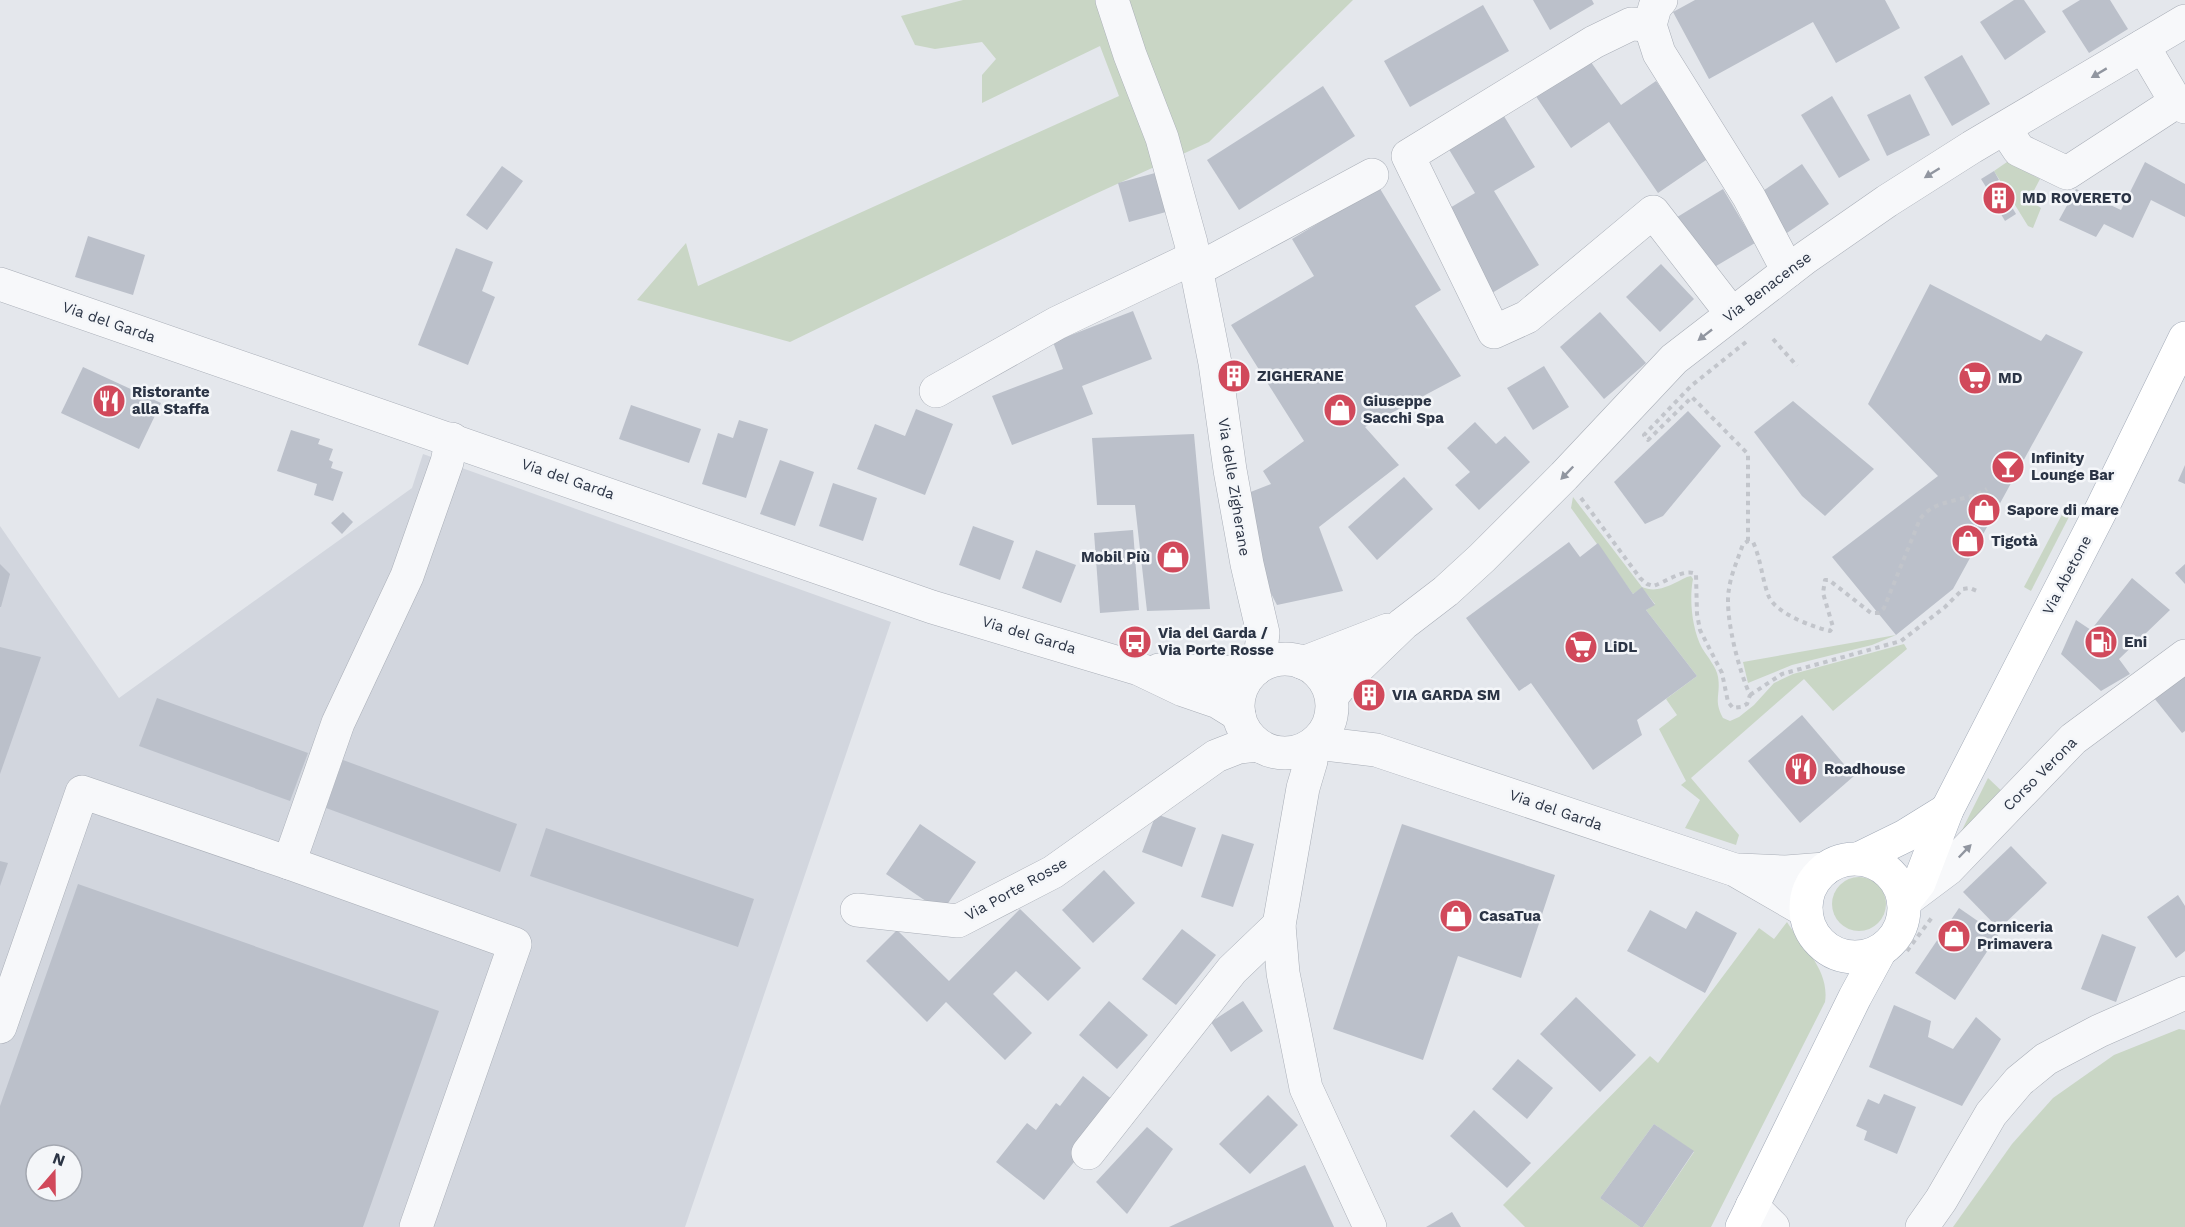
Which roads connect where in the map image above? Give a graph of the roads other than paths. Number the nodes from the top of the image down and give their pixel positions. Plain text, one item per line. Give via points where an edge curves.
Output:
1 (1112, 0) edge
2 (1655, 13) edge
3 (2185, 21) edge
4 (2143, 46) junction
5 (2180, 105) edge
6 (2005, 129) junction
7 (1372, 175) dead end
8 (1195, 264) junction
9 (1788, 271) junction
10 (0, 284) edge
11 (1739, 328) junction
12 (2185, 338) edge
13 (936, 391) dead end
14 (452, 439) junction
15 (1403, 624) junction
16 (2185, 656) edge
17 (1273, 666) junction
18 (1139, 669) junction
19 (1332, 705) junction
20 (1275, 737) junction
21 (1376, 750) junction
22 (1947, 810) junction
23 (1858, 859) junction
24 (289, 863) junction
25 (1825, 869) junction
26 (1735, 870) junction
27 (1904, 902) junction
28 (856, 910) dead end
29 (1806, 911) junction
30 (1279, 925) junction
31 (1834, 953) junction
32 (1891, 955) junction
33 (2185, 993) edge
34 (1855, 997) junction
35 (0, 1027) edge
36 (1088, 1153) dead end
37 (1755, 1220) edge
38 (416, 1227) edge
39 (1370, 1227) edge
40 (1922, 1227) edge

1 - 8 street, Via delle Zigherane via 1162,138
2 - 9 street via 1659,53 1749,197
2 - 11 street via 1594,42 1408,156 1494,332 1527,317 1653,212
3 - 4 street, Via Benacense
4 - 5 street
4 -> 6 street, Via Benacense
5 - 6 street via 2067,173 2019,150
6 -> 9 street, Via Benacense via 1887,201
7 - 8 street
8 - 13 street via 1057,323
8 - 17 street, Via delle Zigherane via 1243,540
9 - 11 street, Via Benacense
10 - 14 street, Via del Garda
11 -> 15 street, Via Benacense via 1674,359 1564,476 1446,591
12 - 22 main road, Via Abetone
14 - 18 street, Via del Garda via 932,607
14 - 24 street via 407,576 338,723
15 - 17 street
15 - 19 street via 1347,678
27 -> 16 street, Corso Verona via 1948,868 2073,739
17 - 18 street, Via del Garda via 1185,672
17 - 19 street via 1322,676
17 - 20 street via 1239,697
18 - 20 street, Via del Garda via 1218,702
19 - 20 street via 1327,729
19 - 21 street, Via del Garda
20 - 21 street, Via del Garda
20 - 28 street, Via Porte Rosse via 1232,735 1216,756 1053,872 958,921
20 - 30 street via 1303,788
21 - 26 street, Via del Garda
22 - 23 main road
22 - 27 main road, Via Abetone via 1919,883
23 - 25 main road
23 - 27 main road via 1884,868 1901,889
24 - 35 street via 82,792
24 - 38 street via 514,944
25 - 26 street, Via del Garda
25 - 29 main road via 1807,896
26 - 29 street, Via del Garda
27 - 32 main road via 1904,917 1891,942
29 - 31 main road via 1814,936
30 - 36 street via 1232,970
30 - 39 street via 1283,974 1306,1088
31 - 32 main road via 1850,958
31 - 34 main road
32 - 34 main road
33 - 40 street via 2046,1059 2019,1082 1991,1114
34 - 37 main road

